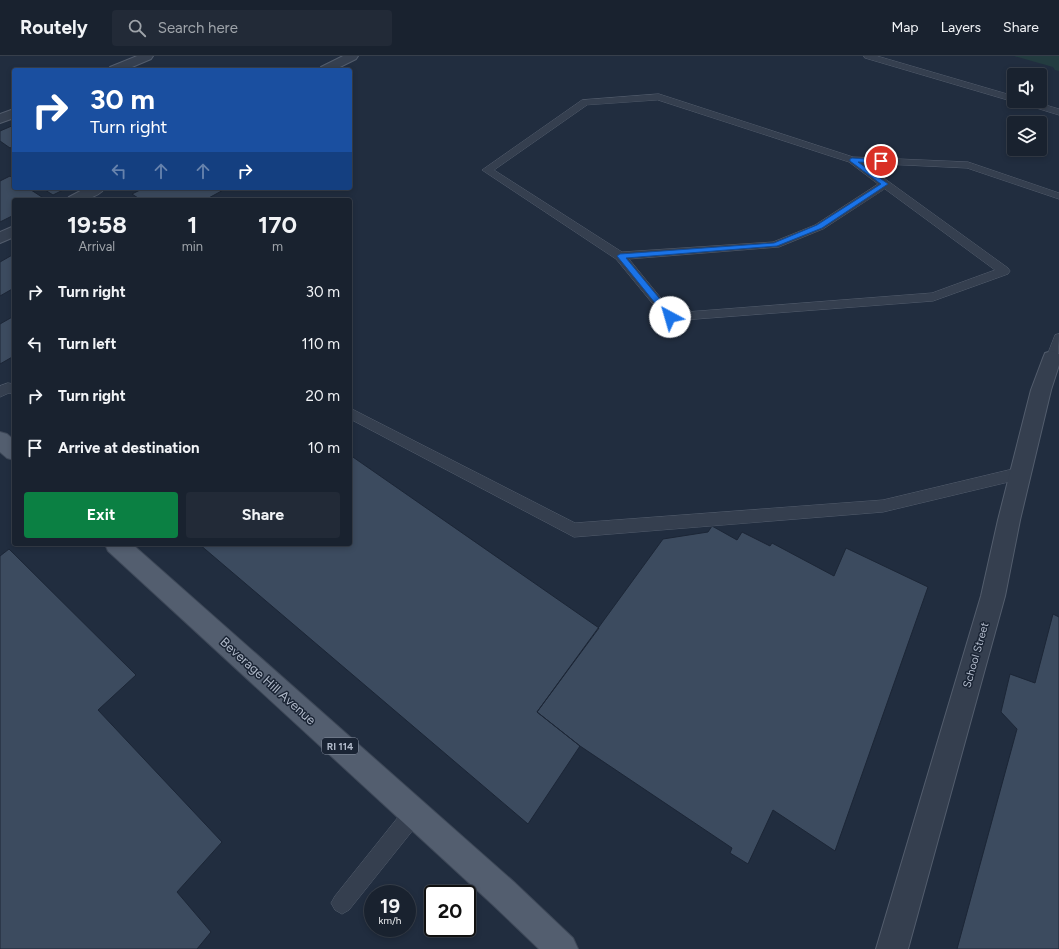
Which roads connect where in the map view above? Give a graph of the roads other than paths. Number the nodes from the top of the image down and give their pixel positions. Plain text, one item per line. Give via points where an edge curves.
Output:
1 (147, 56) edge
2 (352, 56) edge
3 (868, 56) edge
4 (119, 68) edge
5 (329, 68) edge
6 (1007, 96) edge
7 (1046, 108) edge
8 (1059, 112) edge
9 (12, 114) edge
10 (0, 119) edge
11 (852, 160) junction
12 (885, 184) junction
13 (93, 190) edge
14 (1059, 196) edge
15 (78, 198) edge
16 (12, 232) edge
17 (0, 238) edge
18 (620, 256) junction
19 (1055, 348) edge
20 (352, 414) edge
21 (1021, 473) junction
22 (118, 546) edge
23 (414, 813) junction
24 (342, 904) dead end
25 (562, 949) edge
26 (892, 949) edge

1 - 4 street
2 - 5 street
3 - 6 lane
7 - 8 lane
9 - 10 street
11 - 12 lane
11 - 14 lane via 968,165
11 - 18 lane via 659,97 585,102 486,170
12 - 18 lane via 819,227 775,245
12 - 18 lane via 1004,271 933,297 670,317
13 - 15 street
16 - 17 street
19 - 21 street, School Street via 1041,390
20 - 21 lane via 574,530 883,506
21 - 26 street, School Street via 993,596
22 - 23 main road, Beverage Hill Avenue / RI 114
23 - 24 lane
23 - 25 main road, Beverage Hill Avenue / RI 114

